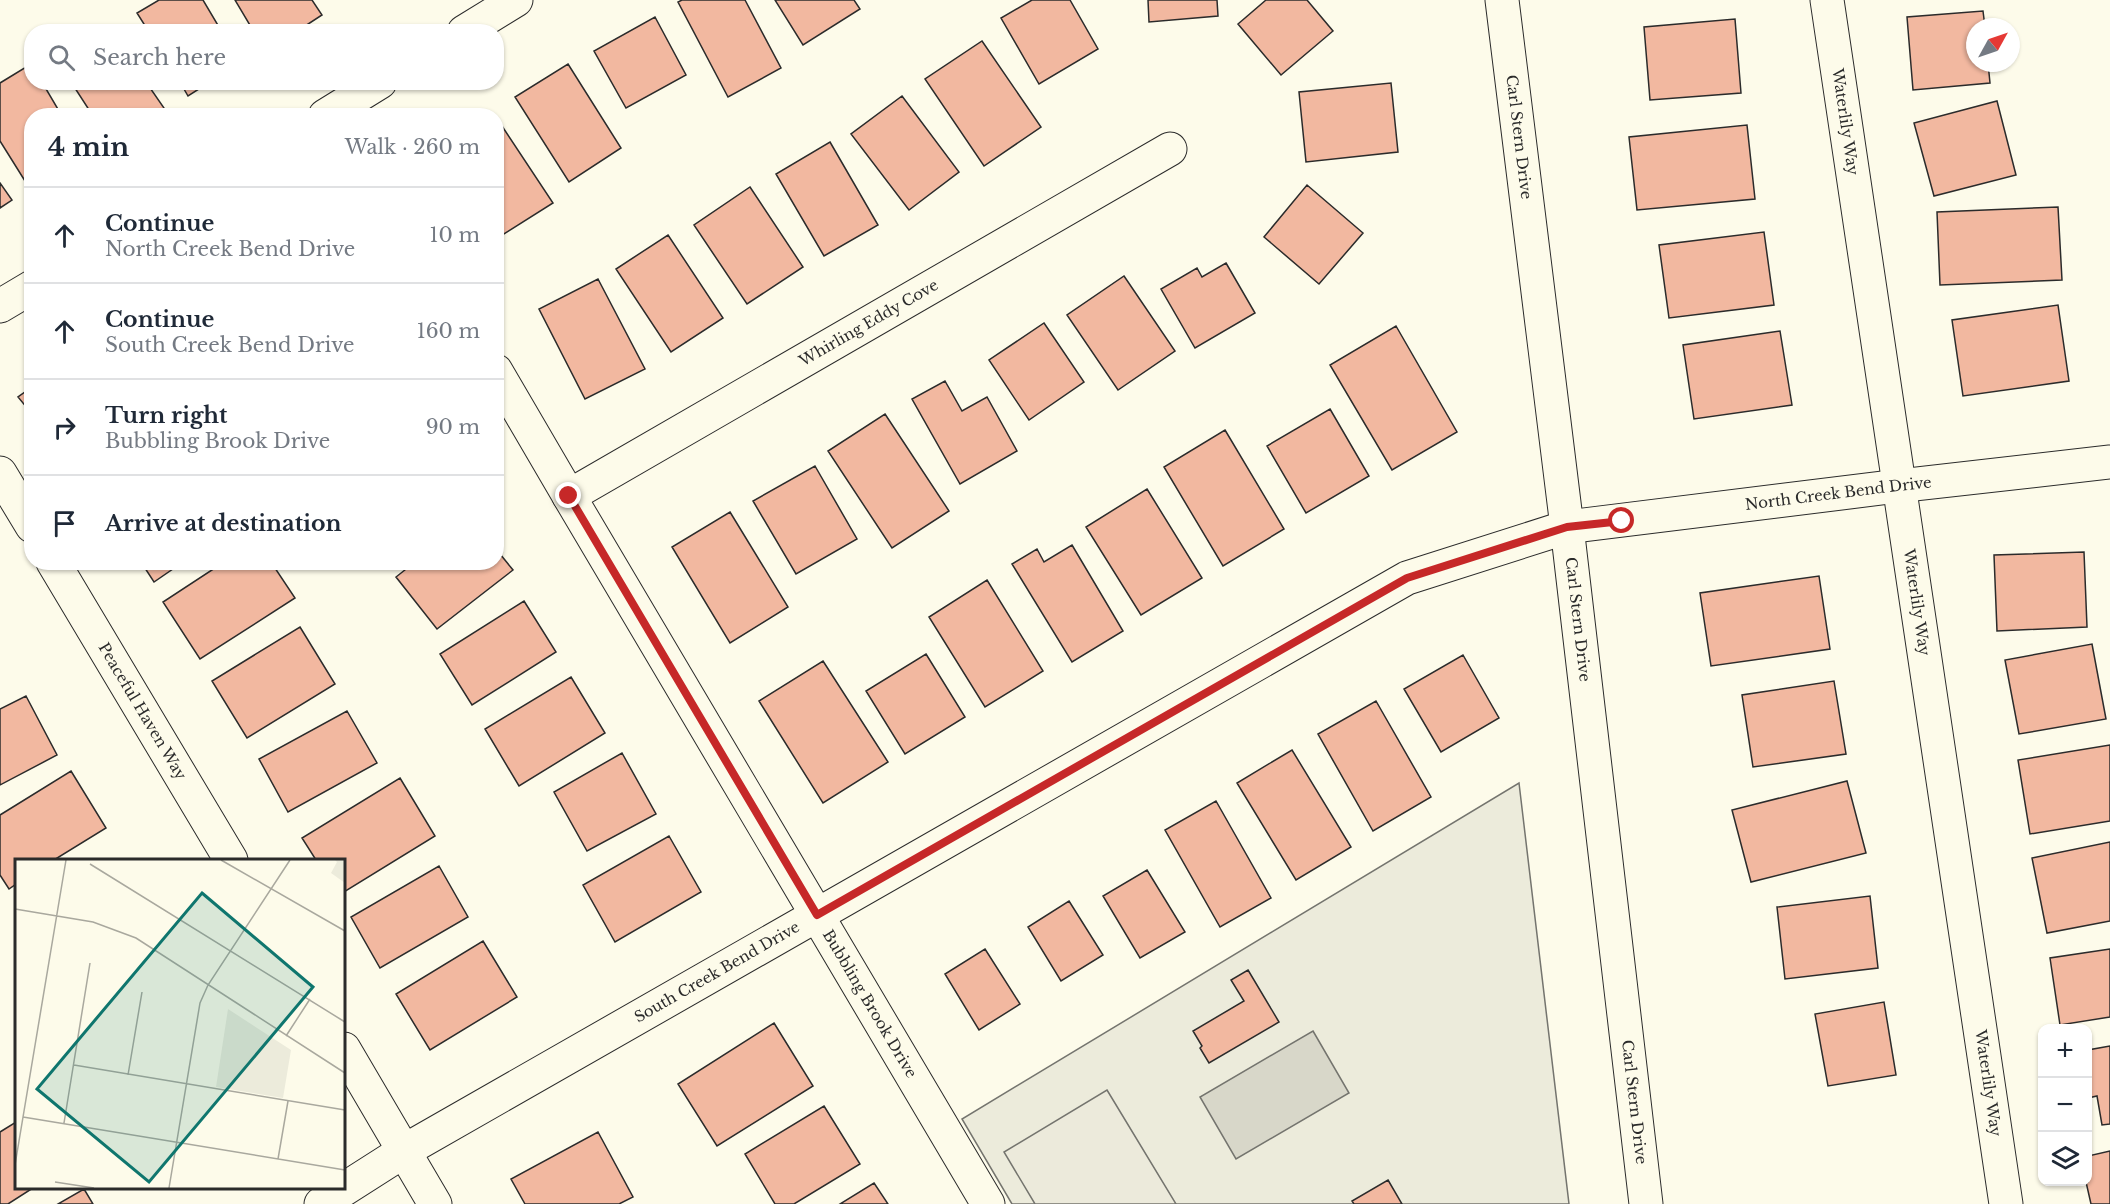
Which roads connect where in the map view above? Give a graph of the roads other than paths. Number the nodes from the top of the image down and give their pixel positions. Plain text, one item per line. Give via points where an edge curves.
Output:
1 (516, 0) edge
2 (1502, 0) edge
3 (1827, 0) edge
4 (477, 24) edge
5 (369, 90) edge
6 (344, 108) edge
7 (1170, 149) dead end
8 (24, 292) edge
9 (0, 306) edge
10 (504, 384) edge
11 (2110, 462) edge
12 (0, 473) edge
13 (1898, 486) junction
14 (569, 496) junction
15 (24, 513) edge
16 (1567, 527) junction
17 (58, 570) edge
18 (230, 859) edge
19 (817, 915) junction
20 (345, 1051) edge
21 (404, 1151) junction
22 (344, 1189) edge
23 (345, 1189) edge
24 (321, 1204) edge
25 (435, 1204) edge
26 (988, 1204) edge
27 (1646, 1204) edge
28 (2006, 1204) edge

1 - 4 street
2 - 16 street, Carl Stern Drive
3 - 13 street, Waterlily Way
5 - 6 street
7 - 14 street, Whirling Eddy Cove
8 - 9 street
10 - 14 street, Bubbling Brook Drive
11 - 13 street, North Creek Bend Drive
12 - 15 street
13 - 16 street, North Creek Bend Drive
13 - 28 street, Waterlily Way
14 - 19 street, Bubbling Brook Drive
16 - 19 street, South Creek Bend Drive via 1407,578
16 - 27 street, Carl Stern Drive
17 - 18 street, Peaceful Haven Way
19 - 21 street, South Creek Bend Drive
19 - 26 street, Bubbling Brook Drive
20 - 21 street
21 - 23 street, South Creek Bend Drive
21 - 25 street
22 - 24 street, South Creek Bend Drive

